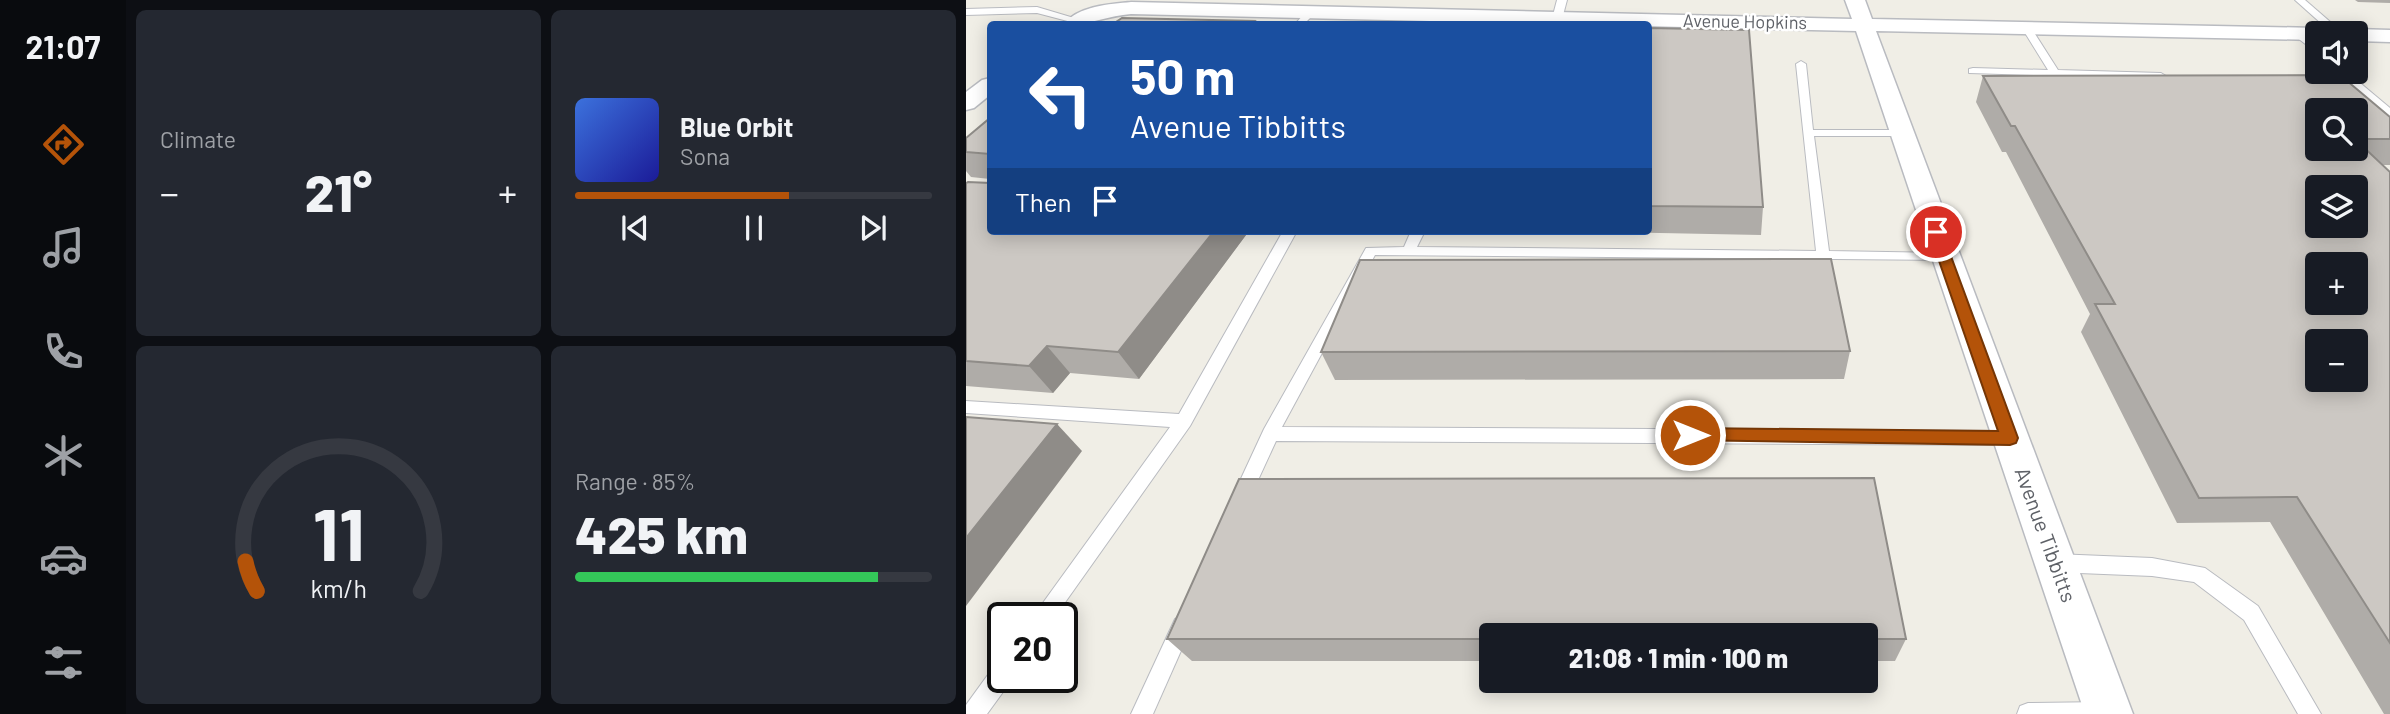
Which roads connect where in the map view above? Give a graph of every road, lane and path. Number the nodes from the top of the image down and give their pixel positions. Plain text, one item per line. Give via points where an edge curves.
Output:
1 (2300, 0) edge
2 (1560, 10) edge
3 (966, 12) edge
4 (1858, 12) edge
5 (1304, 20) edge
6 (1071, 21) edge
7 (1081, 21) edge
8 (1465, 21) edge
9 (1523, 21) edge
10 (2324, 21) edge
11 (2027, 28) junction
12 (2305, 34) edge
13 (2368, 35) edge
14 (2390, 36) edge
15 (1801, 64) dead end
16 (1973, 71) dead end
17 (2054, 73) junction
18 (2176, 76) edge
19 (2355, 84) edge
20 (987, 87) edge
21 (966, 103) edge
22 (2390, 114) edge
23 (1808, 133) junction
24 (1900, 133) junction
25 (1288, 235) edge
26 (1416, 235) edge
27 (1408, 252) junction
28 (1823, 256) junction
29 (1944, 257) junction
30 (966, 407) edge
31 (1184, 421) junction
32 (1270, 434) junction
33 (2010, 438) junction
34 (1235, 510) edge
35 (2055, 563) junction
36 (1054, 602) edge
37 (1189, 612) edge
38 (988, 693) edge
39 (973, 714) edge
40 (1142, 714) edge
41 (2028, 714) edge
42 (2109, 714) edge
43 (2310, 714) edge

1 - 10 lane
2 - 4 street, Avenue Hopkins
2 - 9 street, Avenue Hopkins
3 - 6 lane via 1037,10
4 - 11 street, Avenue Hopkins
4 - 24 street, Avenue Tibbitts
5 - 7 street, Avenue Hopkins via 1131,8 1102,11
5 - 8 street, Avenue Hopkins
11 - 12 street, Avenue Hopkins
11 - 17 lane
13 - 14 street
15 - 23 lane
16 - 17 lane
17 - 18 lane
19 - 22 lane
20 - 21 street
23 - 24 lane
23 - 28 lane
24 - 29 street, Avenue Tibbitts
25 - 31 lane
26 - 27 lane
27 - 28 lane
27 - 32 lane via 1371,251
28 - 29 lane
29 - 33 street, Avenue Tibbitts
30 - 31 lane
31 - 36 lane
32 - 33 lane
32 - 34 lane
33 - 35 street, Avenue Tibbitts
35 - 42 street, Avenue Tibbitts
35 - 43 lane via 2198,574 2251,613
37 - 40 lane
38 - 39 lane
41 - 42 lane

